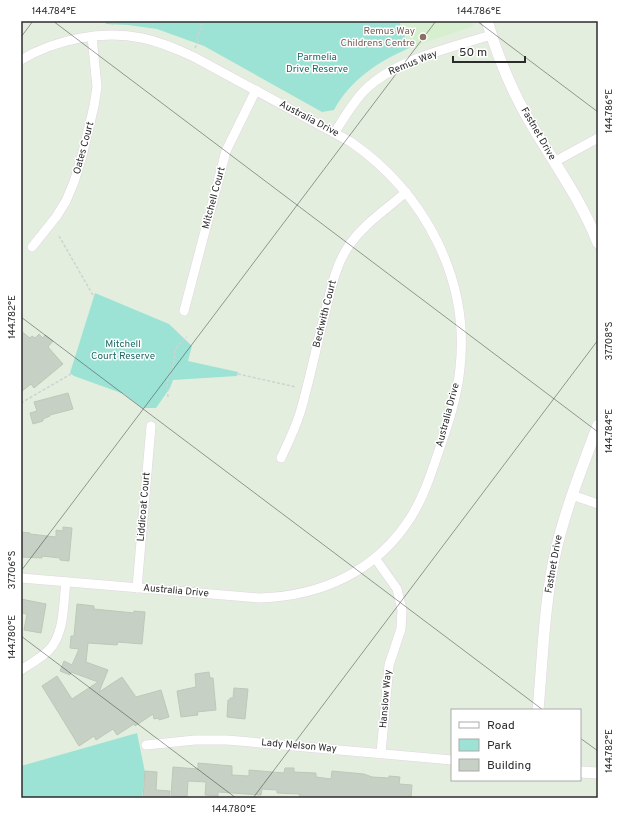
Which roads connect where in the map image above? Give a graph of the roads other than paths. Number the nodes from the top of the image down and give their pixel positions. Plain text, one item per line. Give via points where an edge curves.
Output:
1 (487, 21) edge
2 (491, 36) junction
3 (92, 37) junction
4 (21, 60) edge
5 (256, 90) junction
6 (335, 132) junction
7 (598, 138) edge
8 (554, 162) junction
9 (406, 192) junction
10 (598, 243) edge
11 (32, 247) dead end
12 (184, 311) dead end
13 (598, 425) edge
14 (151, 426) dead end
15 (281, 458) dead end
16 (572, 495) junction
17 (598, 504) edge
18 (375, 558) junction
19 (21, 578) edge
20 (66, 582) junction
21 (137, 588) junction
22 (21, 670) edge
23 (538, 709) edge
24 (146, 745) dead end
25 (381, 753) junction
26 (451, 760) edge
27 (581, 772) edge
28 (598, 773) edge

1 - 2 street, Fastnet Drive
2 - 6 street, Remus Way via 422,57 390,71 365,90
2 - 8 street, Fastnet Drive via 519,101
3 - 4 street, Australia Drive via 59,43
3 - 5 street, Australia Drive via 142,38 170,46
3 - 11 street, Oates Court via 97,87 82,156 66,201
5 - 6 street, Australia Drive
5 - 12 street, Mitchell Court via 226,151
6 - 9 street, Australia Drive via 385,168
7 - 8 street
8 - 10 street, Fastnet Drive via 582,206
9 - 15 street, Beckwith Court via 367,224 347,248 338,265 300,413
9 - 18 street, Australia Drive via 432,231 453,284 460,318 460,369 450,418 419,503 403,529
13 - 16 street, Fastnet Drive
14 - 21 street, Liddicoat Court
16 - 17 street
16 - 23 street, Fastnet Drive via 552,569
18 - 21 street, Australia Drive via 356,572 330,585 307,593 281,597 251,598
18 - 25 street, Hanslow Way via 396,589 402,610 401,629 389,665
19 - 20 street, Australia Drive
20 - 21 street, Australia Drive
20 - 22 street via 58,636 50,649
24 - 25 street, Lady Nelson Way via 226,740
25 - 26 street, Lady Nelson Way
27 - 28 street

